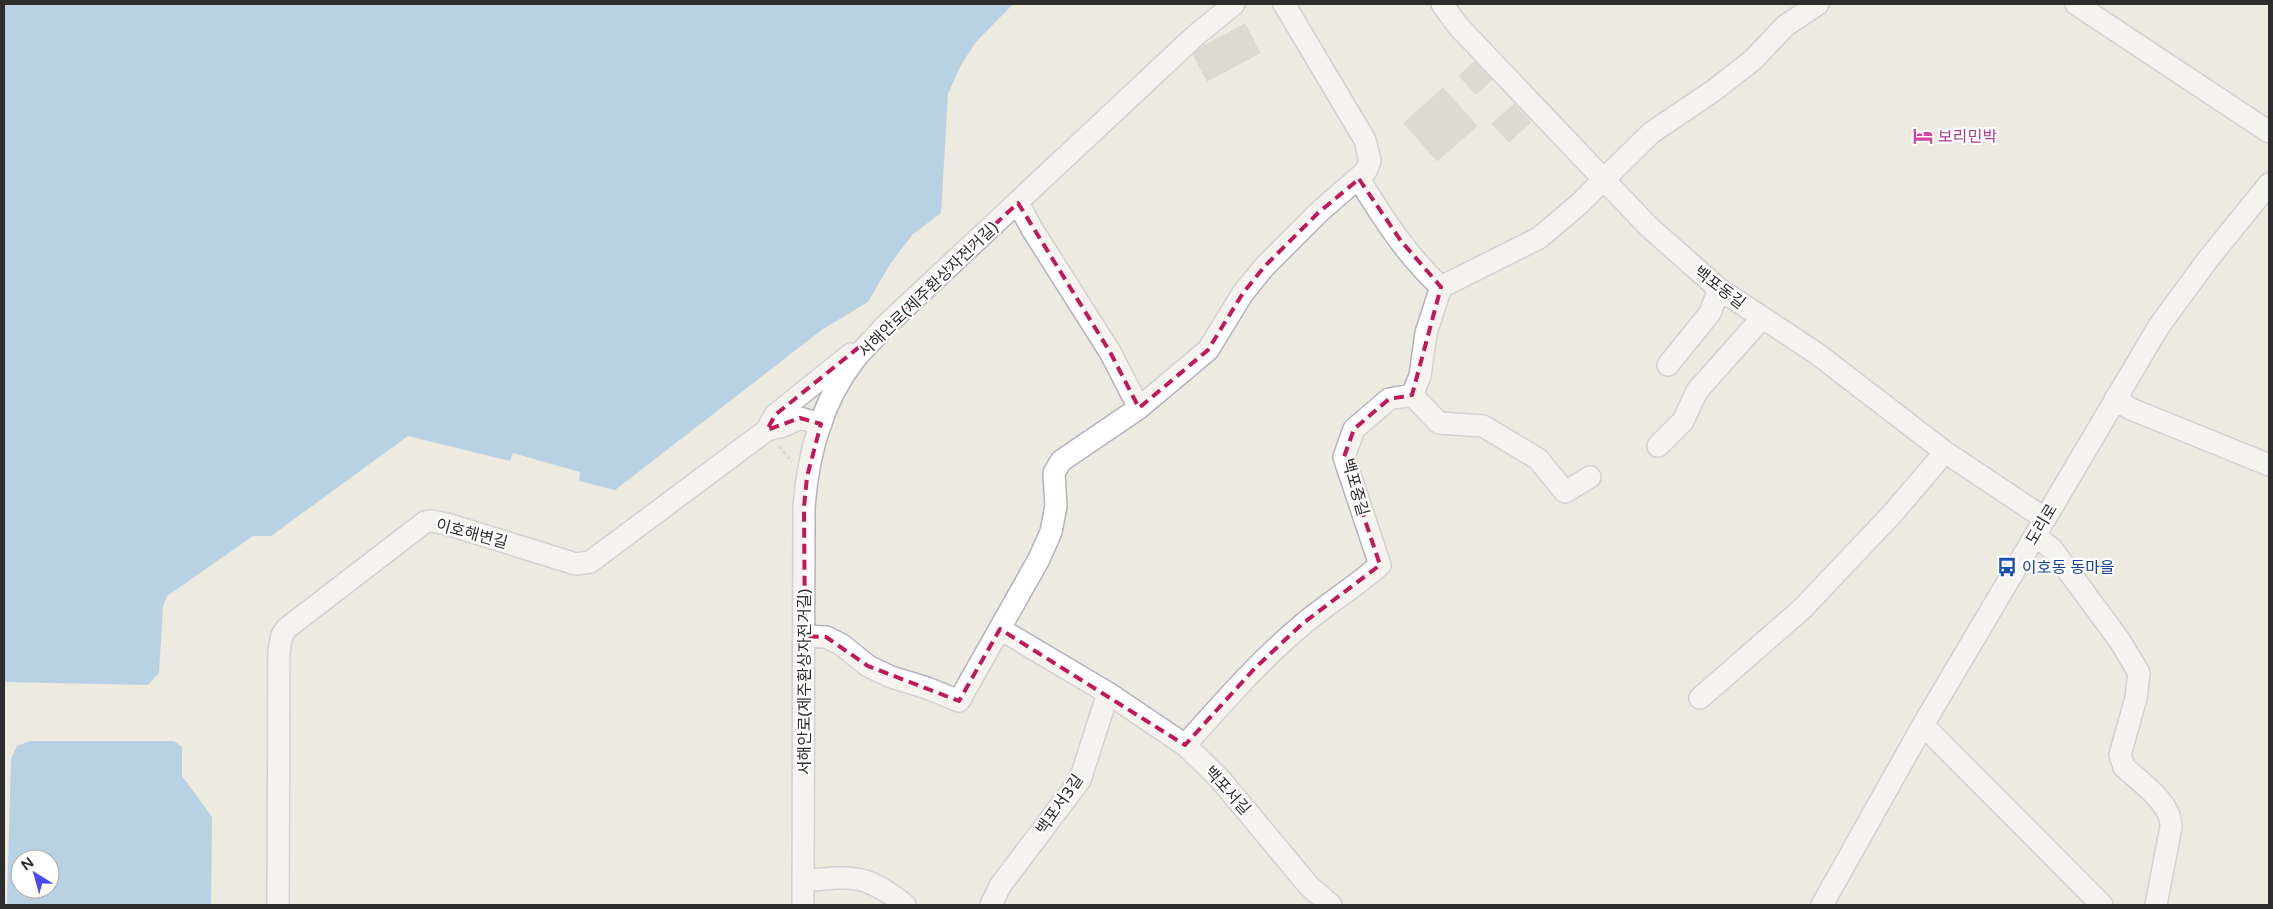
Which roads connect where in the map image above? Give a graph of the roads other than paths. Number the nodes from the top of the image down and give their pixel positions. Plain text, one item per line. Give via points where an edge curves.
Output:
1 (1234, 4) edge
2 (1284, 4) edge
3 (1442, 4) edge
4 (1818, 4) edge
5 (2076, 4) edge
6 (2269, 132) edge
7 (1359, 179) junction
8 (1603, 179) junction
9 (2269, 184) edge
10 (1018, 202) junction
11 (1441, 287) junction
12 (1719, 289) junction
13 (1762, 318) junction
14 (884, 327) junction
15 (1668, 365) dead end
16 (1412, 395) junction
17 (2116, 399) junction
18 (1139, 408) junction
19 (821, 424) junction
20 (767, 430) junction
21 (1658, 446) dead end
22 (1945, 452) junction
23 (2269, 465) edge
24 (1590, 477) dead end
25 (2039, 526) junction
26 (1000, 629) junction
27 (806, 636) junction
28 (1108, 693) junction
29 (1700, 698) dead end
30 (1923, 725) junction
31 (1184, 745) junction
32 (804, 880) junction
33 (278, 905) edge
34 (804, 905) edge
35 (904, 905) edge
36 (991, 905) edge
37 (1331, 905) edge
38 (1822, 905) edge
39 (2102, 905) edge
40 (2156, 905) edge

1 - 10 street, 서해안로(제주환상자전거길) via 1196,35
2 - 7 street via 1365,140 1370,160
3 - 8 street, 백포동길 via 1458,26
4 - 8 street via 1785,26 1753,60 1720,86 1651,133
5 - 6 street
7 - 11 street via 1401,241
7 - 18 street via 1318,213 1265,266 1243,293 1203,356
8 - 11 street via 1578,206 1539,238
8 - 12 street, 백포동길 via 1648,226
9 - 17 street, 도리로 via 2181,295
10 - 14 street, 서해안로(제주환상자전거길)
10 - 18 street via 1110,352
11 - 16 street via 1426,333 1420,376
12 - 13 street, 백포동길
12 - 15 street via 1710,313
13 - 21 street via 1697,391 1683,421
13 - 22 street, 백포동길 via 1816,353
14 - 19 street, 서해안로(제주환상자전거길) via 841,380
14 - 20 street, 이호해변길 via 775,415
16 - 24 street via 1439,422 1483,426 1538,459 1565,492
16 - 31 street, 백포중길 via 1388,399 1354,429 1344,457 1380,565 1302,624 1255,668
17 - 23 street via 2131,410
17 - 25 street, 도리로
18 - 26 street via 1085,443 1056,467 1055,518 1051,532
19 - 20 street via 800,418
19 - 27 street, 서해안로(제주환상자전거길) via 808,469 804,507
20 - 33 street, 이호해변길 via 590,562 576,564 448,524 425,522 287,628 279,651
22 - 25 street, 백포동길
22 - 29 street via 1894,513 1802,609
25 - 30 street, 도리로
25 - 40 street, 백포동길 via 2052,549 2120,641 2138,673 2137,693 2120,760 2170,815 2171,827
26 - 27 street via 959,701 868,666 842,645 826,637
26 - 28 street, 백포서길
27 - 32 street, 서해안로(제주환상자전거길)
28 - 31 street, 백포서길
28 - 36 street, 백포서3길 via 1080,780 1000,886
30 - 38 street, 도리로
30 - 39 street
31 - 37 street, 백포서길 via 1220,779 1309,886
32 - 34 street, 서해안로(제주환상자전거길)
32 - 35 street via 844,877 870,881

